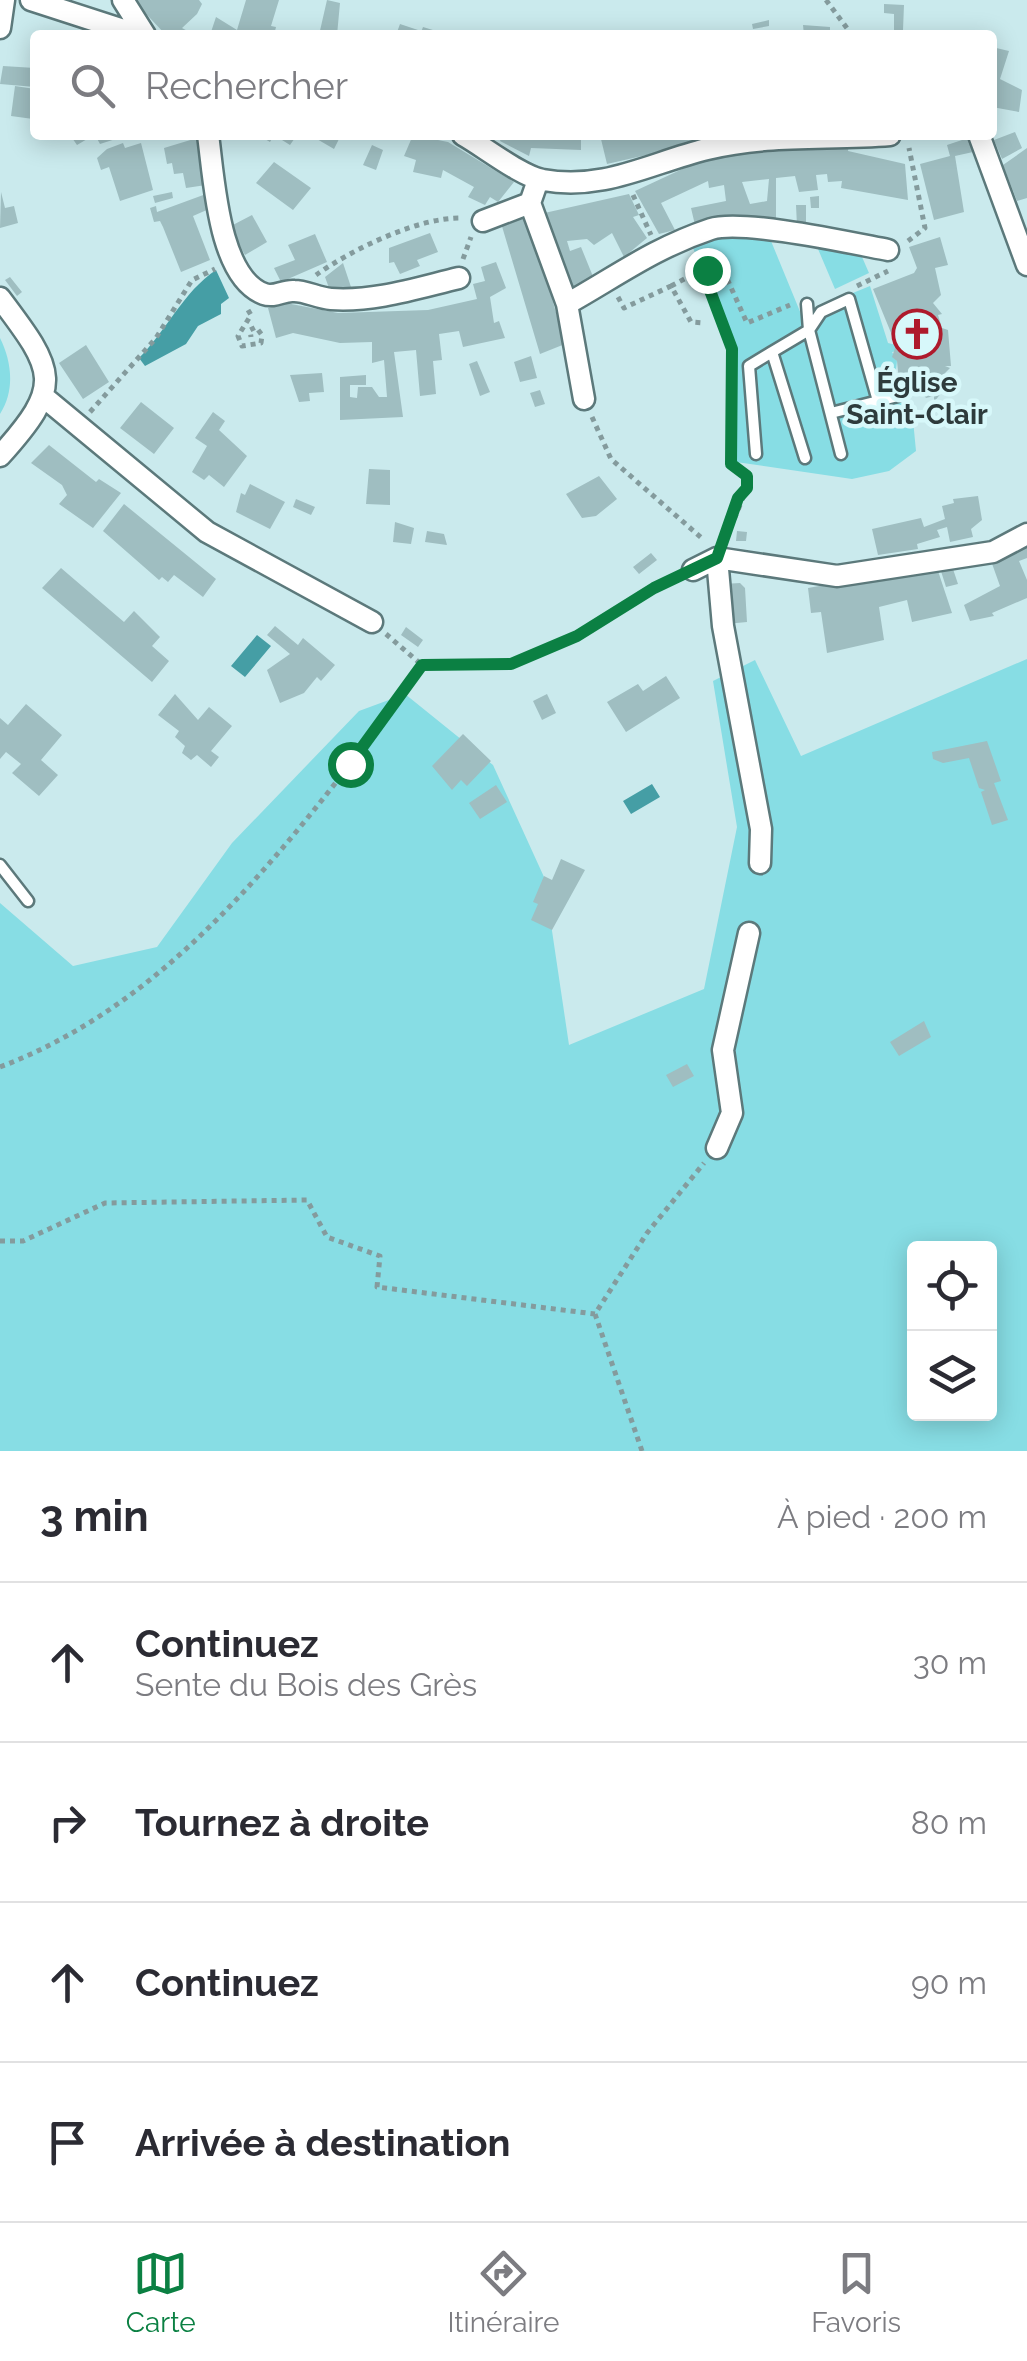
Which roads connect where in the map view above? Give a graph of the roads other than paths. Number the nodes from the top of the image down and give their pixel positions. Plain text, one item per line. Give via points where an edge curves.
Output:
1 (4, 0) edge
2 (31, 0) edge
3 (123, 0) edge
4 (0, 28) edge
5 (126, 30) edge
6 (139, 30) edge
7 (209, 140) edge
8 (471, 140) edge
9 (760, 140) edge
10 (981, 140) edge
11 (538, 180) junction
12 (530, 203) junction
13 (483, 222) road end
14 (888, 250) road end
15 (1027, 264) edge
16 (458, 278) dead end
17 (0, 298) edge
18 (567, 304) junction
19 (807, 304) dead end
20 (809, 330) junction
21 (772, 352) junction
22 (898, 396) dead end
23 (45, 398) junction
24 (584, 399) road end
25 (878, 401) junction
26 (831, 412) junction
27 (756, 454) dead end
28 (842, 454) dead end
29 (0, 456) edge
30 (805, 458) dead end
31 (1027, 534) edge
32 (717, 558) junction
33 (693, 570) road end
34 (372, 622) road end
35 (760, 863) dead end
36 (0, 865) edge
37 (28, 902) dead end
38 (749, 933) dead end
39 (717, 1148) road end

1 - 4 street
2 - 5 street
3 - 6 street
7 - 16 street via 236,280 270,296 293,290 361,300
8 - 11 street
9 - 11 street via 706,149 625,178
10 - 15 street
11 - 12 street
12 - 13 street
12 - 18 street
14 - 18 street via 714,228 626,265
17 - 23 street via 36,345
18 - 24 street
19 - 20 lane
20 - 21 lane
20 - 25 lane via 820,312 848,299
20 - 26 lane
21 - 27 lane via 749,366
21 - 30 lane
22 - 25 lane
23 - 29 street
23 - 34 street via 208,532
25 - 26 lane
26 - 28 lane
31 - 32 street via 993,552 838,576
32 - 33 street
32 - 35 street via 761,829
36 - 37 lane
38 - 39 street via 723,1050 732,1113

